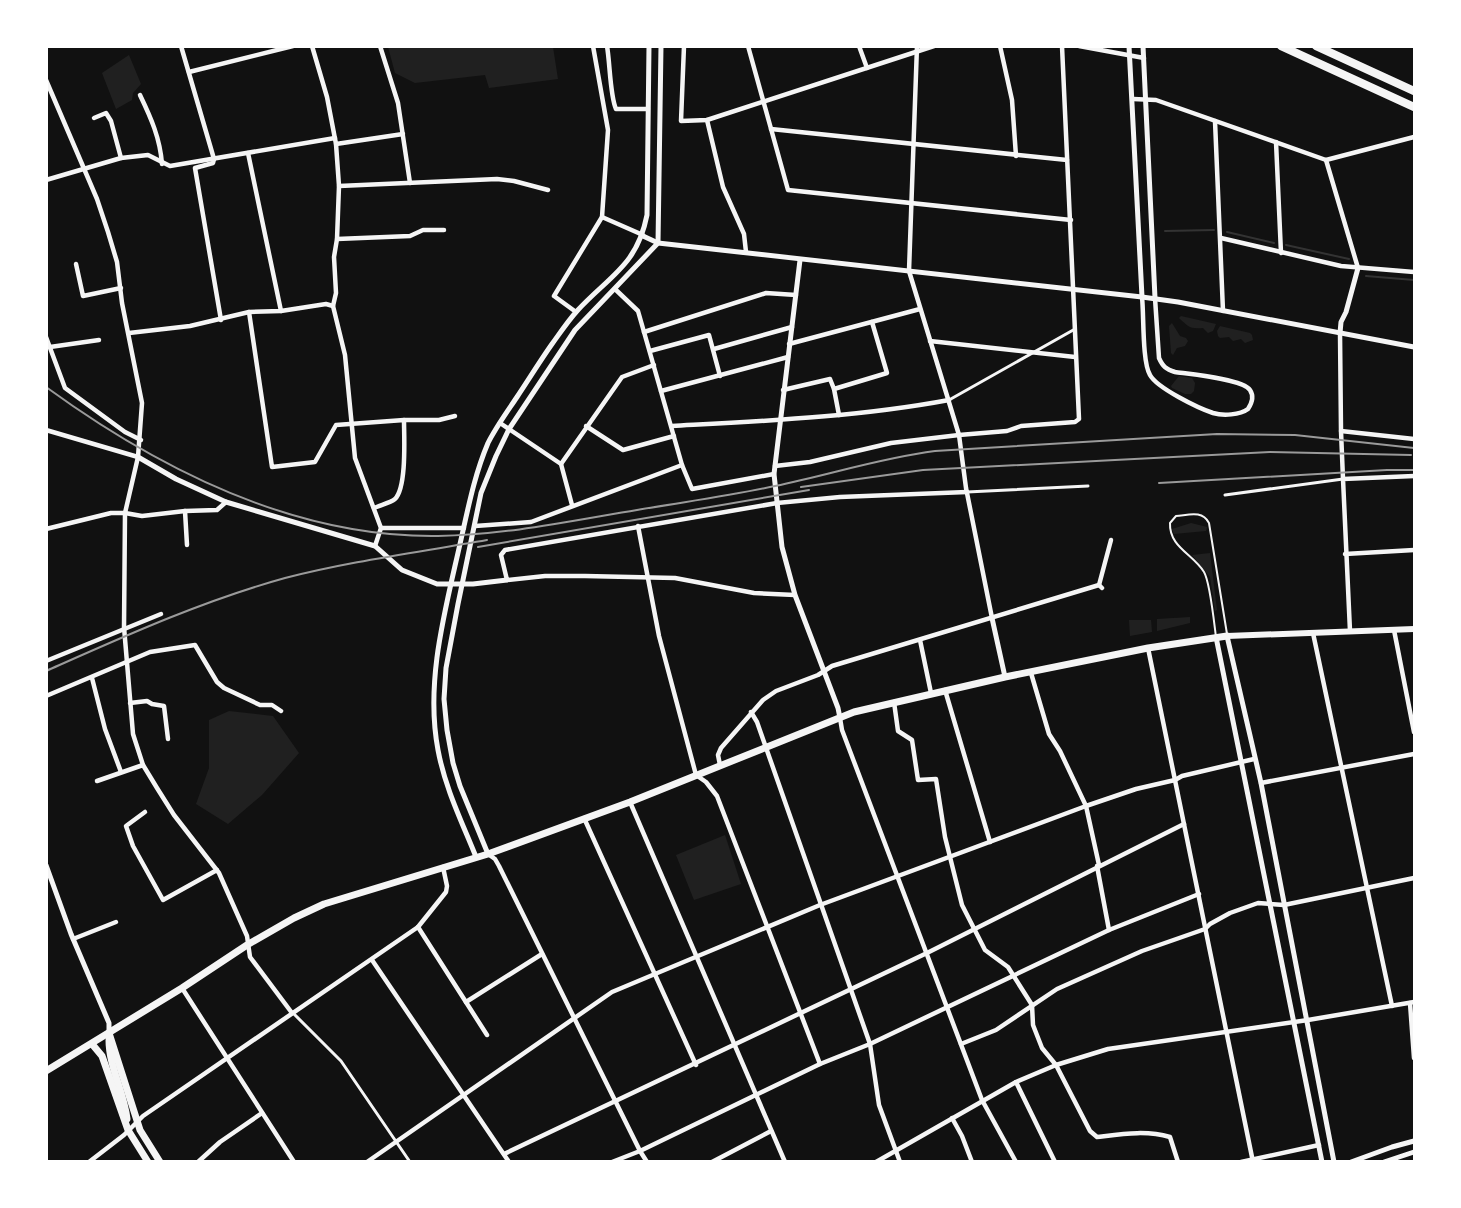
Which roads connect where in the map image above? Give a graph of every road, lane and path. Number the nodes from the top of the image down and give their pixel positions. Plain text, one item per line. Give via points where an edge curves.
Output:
1 (181, 46) edge
2 (293, 46) edge
3 (312, 46) edge
4 (380, 46) edge
5 (593, 46) edge
6 (607, 46) edge
7 (650, 46) edge
8 (661, 46) edge
9 (684, 46) edge
10 (748, 46) edge
11 (859, 46) edge
12 (934, 46) edge
13 (1000, 46) edge
14 (1062, 46) edge
15 (1079, 46) edge
16 (1129, 46) edge
17 (1143, 46) edge
18 (1281, 46) edge
19 (1316, 46) edge
20 (917, 49) edge
21 (1130, 56) junction
22 (1144, 58) junction
23 (867, 68) junction
24 (189, 72) junction
25 (46, 80) edge
26 (1414, 92) edge
27 (140, 95) dead end
28 (1414, 97) edge
29 (1145, 98) junction
30 (1132, 99) junction
31 (763, 102) junction
32 (1412, 106) edge
33 (648, 110) junction
34 (94, 118) dead end
35 (707, 120) junction
36 (1215, 121) junction
37 (771, 129) junction
38 (403, 134) junction
39 (1414, 137) edge
40 (335, 141) junction
41 (1276, 142) junction
42 (913, 145) junction
43 (248, 153) junction
44 (1016, 156) junction
45 (121, 158) junction
46 (214, 159) junction
47 (1067, 160) junction
48 (1326, 160) junction
49 (162, 164) junction
50 (85, 168) junction
51 (46, 180) edge
52 (410, 183) junction
53 (339, 186) junction
54 (548, 190) dead end
55 (912, 203) junction
56 (602, 217) junction
57 (1071, 220) junction
58 (444, 230) dead end
59 (643, 236) junction
60 (1221, 238) junction
61 (337, 239) junction
62 (658, 243) junction
63 (746, 252) junction
64 (1281, 253) junction
65 (800, 260) junction
66 (76, 264) dead end
67 (1358, 268) junction
68 (909, 271) junction
69 (1414, 272) edge
70 (121, 288) junction
71 (1074, 288) junction
72 (616, 290) junction
73 (796, 295) junction
74 (1142, 297) junction
75 (1155, 298) junction
76 (333, 306) junction
77 (920, 309) junction
78 (281, 311) junction
79 (1223, 311) junction
80 (249, 312) junction
81 (576, 312) junction
82 (221, 320) junction
83 (872, 322) junction
84 (792, 327) junction
85 (1075, 329) junction
86 (644, 332) junction
87 (129, 333) junction
88 (1340, 333) junction
89 (46, 337) edge
90 (99, 340) dead end
91 (930, 341) junction
92 (789, 344) junction
93 (50, 347) junction
94 (1414, 347) edge
95 (714, 349) junction
96 (650, 351) junction
97 (1033, 352) junction
98 (788, 357) junction
99 (1075, 357) junction
100 (654, 365) junction
101 (720, 376) junction
102 (834, 388) junction
103 (783, 390) junction
104 (661, 391) junction
105 (949, 400) junction
106 (839, 415) junction
107 (455, 416) dead end
108 (404, 420) junction
109 (780, 420) junction
110 (351, 423) junction
111 (500, 423) junction
112 (586, 426) junction
113 (672, 426) junction
114 (509, 429) junction
115 (46, 430) edge
116 (1341, 431) junction
117 (959, 435) junction
118 (674, 436) junction
119 (141, 440) junction
120 (1414, 440) edge
121 (138, 457) junction
122 (561, 464) junction
123 (682, 465) junction
124 (775, 466) junction
125 (774, 474) junction
126 (1414, 476) edge
127 (1342, 479) junction
128 (1088, 486) dead end
129 (967, 492) junction
130 (1225, 495) dead end
131 (226, 502) junction
132 (777, 503) junction
133 (572, 505) junction
134 (374, 508) junction
135 (185, 511) junction
136 (125, 513) junction
137 (475, 526) junction
138 (638, 526) junction
139 (381, 528) junction
140 (464, 528) junction
141 (46, 529) edge
142 (1111, 540) dead end
143 (187, 545) dead end
144 (375, 546) junction
145 (1414, 550) edge
146 (1345, 554) junction
147 (648, 579) junction
148 (507, 580) junction
149 (451, 585) junction
150 (462, 585) junction
151 (795, 595) junction
152 (161, 614) dead end
153 (992, 618) junction
154 (124, 627) junction
155 (1414, 629) edge
156 (1394, 630) junction
157 (1350, 631) junction
158 (1313, 633) junction
159 (1227, 636) junction
160 (1216, 637) junction
161 (920, 640) junction
162 (1148, 648) junction
163 (46, 661) edge
164 (128, 661) junction
165 (824, 671) junction
166 (1031, 673) junction
167 (1005, 677) junction
168 (92, 678) junction
169 (945, 690) junction
170 (932, 693) junction
171 (46, 696) edge
172 (894, 702) junction
173 (130, 703) junction
174 (281, 711) dead end
175 (751, 712) junction
176 (840, 718) junction
177 (1414, 732) edge
178 (168, 739) dead end
179 (766, 748) junction
180 (1414, 754) edge
181 (1254, 759) junction
182 (1241, 761) junction
183 (143, 765) junction
184 (720, 765) junction
185 (1342, 769) junction
186 (121, 772) junction
187 (696, 775) junction
188 (1175, 780) junction
189 (97, 781) dead end
190 (1261, 783) junction
191 (630, 802) junction
192 (1086, 806) junction
193 (145, 812) dead end
194 (584, 818) junction
195 (1184, 824) junction
196 (990, 842) junction
197 (488, 854) junction
198 (476, 857) junction
199 (950, 857) junction
200 (46, 865) edge
201 (1098, 866) junction
202 (443, 867) junction
203 (217, 870) junction
204 (897, 877) junction
205 (1414, 878) edge
206 (1366, 888) junction
207 (1199, 894) junction
208 (1270, 903) junction
209 (820, 904) junction
210 (1284, 905) junction
211 (116, 922) dead end
212 (767, 926) junction
213 (418, 927) junction
214 (1205, 929) junction
215 (973, 930) junction
216 (1109, 930) junction
217 (73, 939) junction
218 (248, 945) junction
219 (927, 953) junction
220 (542, 954) junction
221 (695, 956) junction
222 (372, 960) junction
223 (655, 974) junction
224 (1013, 974) junction
225 (182, 988) junction
226 (851, 990) junction
227 (466, 1002) junction
228 (1412, 1002) edge
229 (1032, 1005) junction
230 (946, 1006) junction
231 (1392, 1006) junction
232 (292, 1012) junction
233 (801, 1013) junction
234 (574, 1018) junction
235 (1308, 1020) junction
236 (1295, 1022) junction
237 (1226, 1032) junction
238 (109, 1033) junction
239 (487, 1035) dead end
240 (92, 1044) junction
241 (870, 1044) junction
242 (961, 1044) junction
243 (734, 1046) junction
244 (227, 1058) junction
245 (1414, 1058) edge
246 (820, 1064) junction
247 (696, 1065) junction
248 (1056, 1065) junction
249 (46, 1071) edge
250 (1016, 1082) junction
251 (463, 1096) junction
252 (755, 1096) junction
253 (616, 1100) junction
254 (982, 1100) junction
255 (262, 1113) junction
256 (952, 1118) junction
257 (138, 1122) junction
258 (128, 1130) junction
259 (771, 1131) junction
260 (396, 1142) junction
261 (1414, 1142) edge
262 (1319, 1145) junction
263 (895, 1150) junction
264 (640, 1151) junction
265 (1414, 1152) edge
266 (504, 1154) junction
267 (1252, 1160) edge
268 (89, 1161) edge
269 (148, 1161) edge
270 (160, 1161) edge
271 (198, 1161) edge
272 (294, 1161) edge
273 (367, 1161) edge
274 (410, 1161) edge
275 (509, 1161) edge
276 (612, 1161) edge
277 (647, 1161) edge
278 (712, 1161) edge
279 (785, 1161) edge
280 (876, 1161) edge
281 (900, 1161) edge
282 (972, 1161) edge
283 (1016, 1161) edge
284 (1055, 1161) edge
285 (1178, 1161) edge
286 (1241, 1161) edge
287 (1322, 1161) edge
288 (1334, 1161) edge
289 (1351, 1161) edge
290 (1384, 1161) edge

1 - 24 street
2 - 24 street
3 - 40 street
4 - 38 street via 398,103
5 - 56 street via 608,130
6 - 33 street via 616,109
7 - 33 street
8 - 62 street
9 - 35 street via 681,121
10 - 31 street
11 - 23 street
12 - 20 street
13 - 44 street via 1012,100
14 - 47 street
15 - 21 street
16 - 21 street
17 - 22 street
18 - 32 highway
19 - 26 highway
20 - 23 street
20 - 42 street
21 - 22 street
21 - 30 street
22 - 29 street
23 - 31 street
24 - 46 street
25 - 50 street
27 - 49 street via 155,128
28 - 32 street
29 - 30 street
29 - 36 street
29 - 75 street
30 - 74 street
31 - 35 street
31 - 37 street
33 - 59 street via 647,215
34 - 45 street via 106,113
35 - 63 street via 723,187 744,234
36 - 41 street
36 - 60 street
37 - 42 street
37 - 55 street via 788,190
38 - 40 street
38 - 52 street
39 - 48 street
40 - 43 street
40 - 53 street
41 - 48 street
41 - 64 street
42 - 44 street
42 - 55 street
43 - 46 street
43 - 78 street
44 - 47 street
45 - 49 street via 148,155
45 - 50 street
46 - 49 street
46 - 82 street via 213,163 195,168
47 - 57 street
48 - 67 street
50 - 51 street
50 - 70 street via 108,232
52 - 53 street
52 - 54 street via 497,179
53 - 61 street
55 - 57 street
55 - 68 street
56 - 59 street
56 - 81 street via 554,296
57 - 71 street
58 - 61 street via 423,230 410,236
59 - 62 street
59 - 81 street via 622,269
60 - 64 street
60 - 79 street
61 - 76 street
62 - 63 street
62 - 72 street
63 - 65 street
64 - 67 street
65 - 68 street
65 - 73 street
66 - 70 street via 83,296
67 - 69 street
67 - 88 street
68 - 71 street
68 - 77 street
70 - 87 street
71 - 74 street
71 - 85 street
72 - 86 street via 638,311
72 - 114 street via 575,330
73 - 84 street
73 - 86 street via 766,293
74 - 75 street
74 - 75 street via 1146,366 1152,378 1214,413 1236,414 1248,409 1252,398 1248,387 1175,372 1162,365
75 - 79 street
76 - 78 street
76 - 110 street via 345,355
77 - 83 street
77 - 91 street
78 - 80 street
79 - 88 street
80 - 82 street
80 - 110 street via 272,467 315,462 336,425
81 - 111 street
82 - 87 street
83 - 92 street
83 - 102 street via 887,373
84 - 92 street
84 - 95 street
85 - 97 street
85 - 99 street
86 - 96 street
87 - 119 street via 142,403
88 - 94 street
88 - 116 street
89 - 93 street
90 - 93 street
91 - 97 street
91 - 105 street
92 - 98 street
93 - 119 street via 65,388
95 - 96 street via 709,335
95 - 101 street
96 - 100 street
97 - 99 street
97 - 105 street
98 - 101 street
98 - 103 street
99 - 117 street via 1079,419 1075,422
100 - 104 street
100 - 112 street via 622,377
101 - 104 street
102 - 103 street via 830,379
102 - 106 street
103 - 109 street
104 - 113 street
105 - 106 street
105 - 117 street
106 - 109 street
107 - 108 street
108 - 110 street
108 - 134 street via 400,492 394,500
109 - 113 street
109 - 124 street
110 - 134 street via 355,458
111 - 114 street
111 - 140 street via 476,475
112 - 118 street via 623,450
112 - 122 street
113 - 118 street
114 - 122 street
114 - 137 street via 482,493
115 - 121 street
116 - 120 street
116 - 127 street
117 - 124 street via 891,443
117 - 129 street
118 - 123 street
119 - 121 street
121 - 131 street
121 - 136 street
122 - 133 street
123 - 125 street via 692,489
123 - 133 street
124 - 125 street
125 - 132 street
126 - 127 street
127 - 130 street
127 - 146 street
128 - 129 street
129 - 132 street
129 - 153 street
131 - 135 street via 217,510
131 - 144 street
132 - 138 street
132 - 151 street via 782,547
133 - 137 street via 531,522
134 - 139 street
135 - 136 street via 142,516
135 - 143 street
136 - 141 street
136 - 154 street
137 - 150 street
138 - 147 street
138 - 148 street via 505,550 501,555
139 - 140 street
139 - 144 street
140 - 149 street
142 - 153 street via 1101,586
144 - 149 street via 402,570 437,584
145 - 146 street
146 - 157 street
147 - 148 street via 575,576
147 - 151 street via 675,578 754,593
147 - 187 street
148 - 150 street
149 - 150 street
149 - 198 street via 435,673 435,722 445,781
150 - 197 street via 444,699 453,763
151 - 165 street
152 - 154 street
153 - 161 street
153 - 167 street
154 - 163 street
154 - 164 street
155 - 156 main road
156 - 157 main road
156 - 177 street
157 - 158 main road
158 - 159 main road
158 - 185 street
159 - 160 main road
159 - 160 lane via 1209,523 1204,515 1176,516 1170,523 1172,538 1203,570 1208,581
159 - 181 street
160 - 162 main road
160 - 182 street
161 - 165 street
161 - 170 street
162 - 166 main road
162 - 188 street
164 - 168 street
164 - 173 street
164 - 174 street via 150,652 195,645 224,688
165 - 175 street via 776,691
165 - 176 street
166 - 167 main road
166 - 192 street via 1049,734
167 - 169 main road
168 - 171 street
168 - 186 street
169 - 170 main road
169 - 196 street
170 - 172 main road
172 - 176 main road
172 - 199 street via 898,731 912,740 918,780 936,779
173 - 178 street via 147,700 164,706
173 - 183 street via 130,725
175 - 179 street
175 - 184 street via 721,748
176 - 179 main road
176 - 204 street
179 - 184 main road
179 - 209 street
180 - 185 street
181 - 182 street
181 - 190 street
182 - 188 street
182 - 208 street
183 - 186 street
183 - 203 street via 174,815
184 - 187 main road
185 - 190 street
185 - 206 street
186 - 189 street
187 - 191 main road
187 - 212 street via 717,796
188 - 192 street
188 - 195 street
190 - 210 street
191 - 194 main road
191 - 221 street
192 - 196 street
192 - 201 street
193 - 203 street via 126,826 164,900
194 - 197 main road
194 - 223 street
195 - 201 street
195 - 207 street
196 - 199 street
197 - 198 main road
197 - 220 street via 497,862
198 - 202 main road
199 - 204 street
199 - 215 street
200 - 217 street
201 - 215 street
201 - 216 street
202 - 213 street via 446,892
202 - 218 main road via 324,904
203 - 218 street
204 - 209 street
204 - 219 street
205 - 206 street
206 - 210 street
206 - 231 street
207 - 214 street
207 - 216 street
208 - 210 street
208 - 214 street via 1230,913
208 - 236 street
209 - 212 street
209 - 226 street
210 - 235 street
211 - 217 street
212 - 221 street
212 - 233 street
213 - 222 street
213 - 227 street
214 - 229 street via 1116,962
214 - 237 street
215 - 219 street
215 - 224 street via 985,950
216 - 224 street
217 - 238 street via 109,1023
218 - 225 main road
218 - 232 street via 250,957
219 - 226 street
219 - 230 street
220 - 227 street
220 - 234 street
221 - 223 street
221 - 243 street
222 - 232 street
222 - 251 street
223 - 234 street via 612,992
223 - 247 street
224 - 229 street
224 - 230 street
225 - 238 main road
225 - 244 street
226 - 233 street
226 - 241 street
227 - 239 street
228 - 231 street
228 - 245 street
229 - 242 street via 996,1030
229 - 248 street via 1033,1025 1042,1048
230 - 241 street
230 - 242 street
231 - 235 street
232 - 244 street
232 - 260 street via 341,1061
233 - 243 street
233 - 246 street
234 - 251 street
234 - 253 street
235 - 236 street
235 - 288 street
236 - 237 street
236 - 262 street
237 - 248 street via 1108,1049
237 - 267 street
238 - 240 main road
238 - 257 main road
238 - 258 main road via 109,1051 126,1107
240 - 249 main road
240 - 258 main road via 102,1056
241 - 246 street
241 - 263 street via 879,1105
242 - 254 street
243 - 247 street
243 - 252 street
244 - 255 street
244 - 257 street
246 - 252 street
247 - 253 street
248 - 250 street
248 - 285 street via 1090,1131 1097,1137 1156,1133 1170,1137
250 - 254 street
250 - 284 street
251 - 260 street
251 - 266 street
252 - 259 street
252 - 264 street
253 - 264 street
253 - 266 street
254 - 256 street
254 - 283 street
255 - 271 street
255 - 272 street
256 - 263 street
256 - 282 street
257 - 258 street
257 - 270 main road
258 - 268 street
258 - 269 main road
259 - 278 street
259 - 279 street
260 - 273 street
260 - 274 street
261 - 289 street
262 - 267 street
262 - 287 street
263 - 280 street
263 - 281 street
264 - 276 street
264 - 277 street
265 - 290 street
266 - 275 street
267 - 286 street

